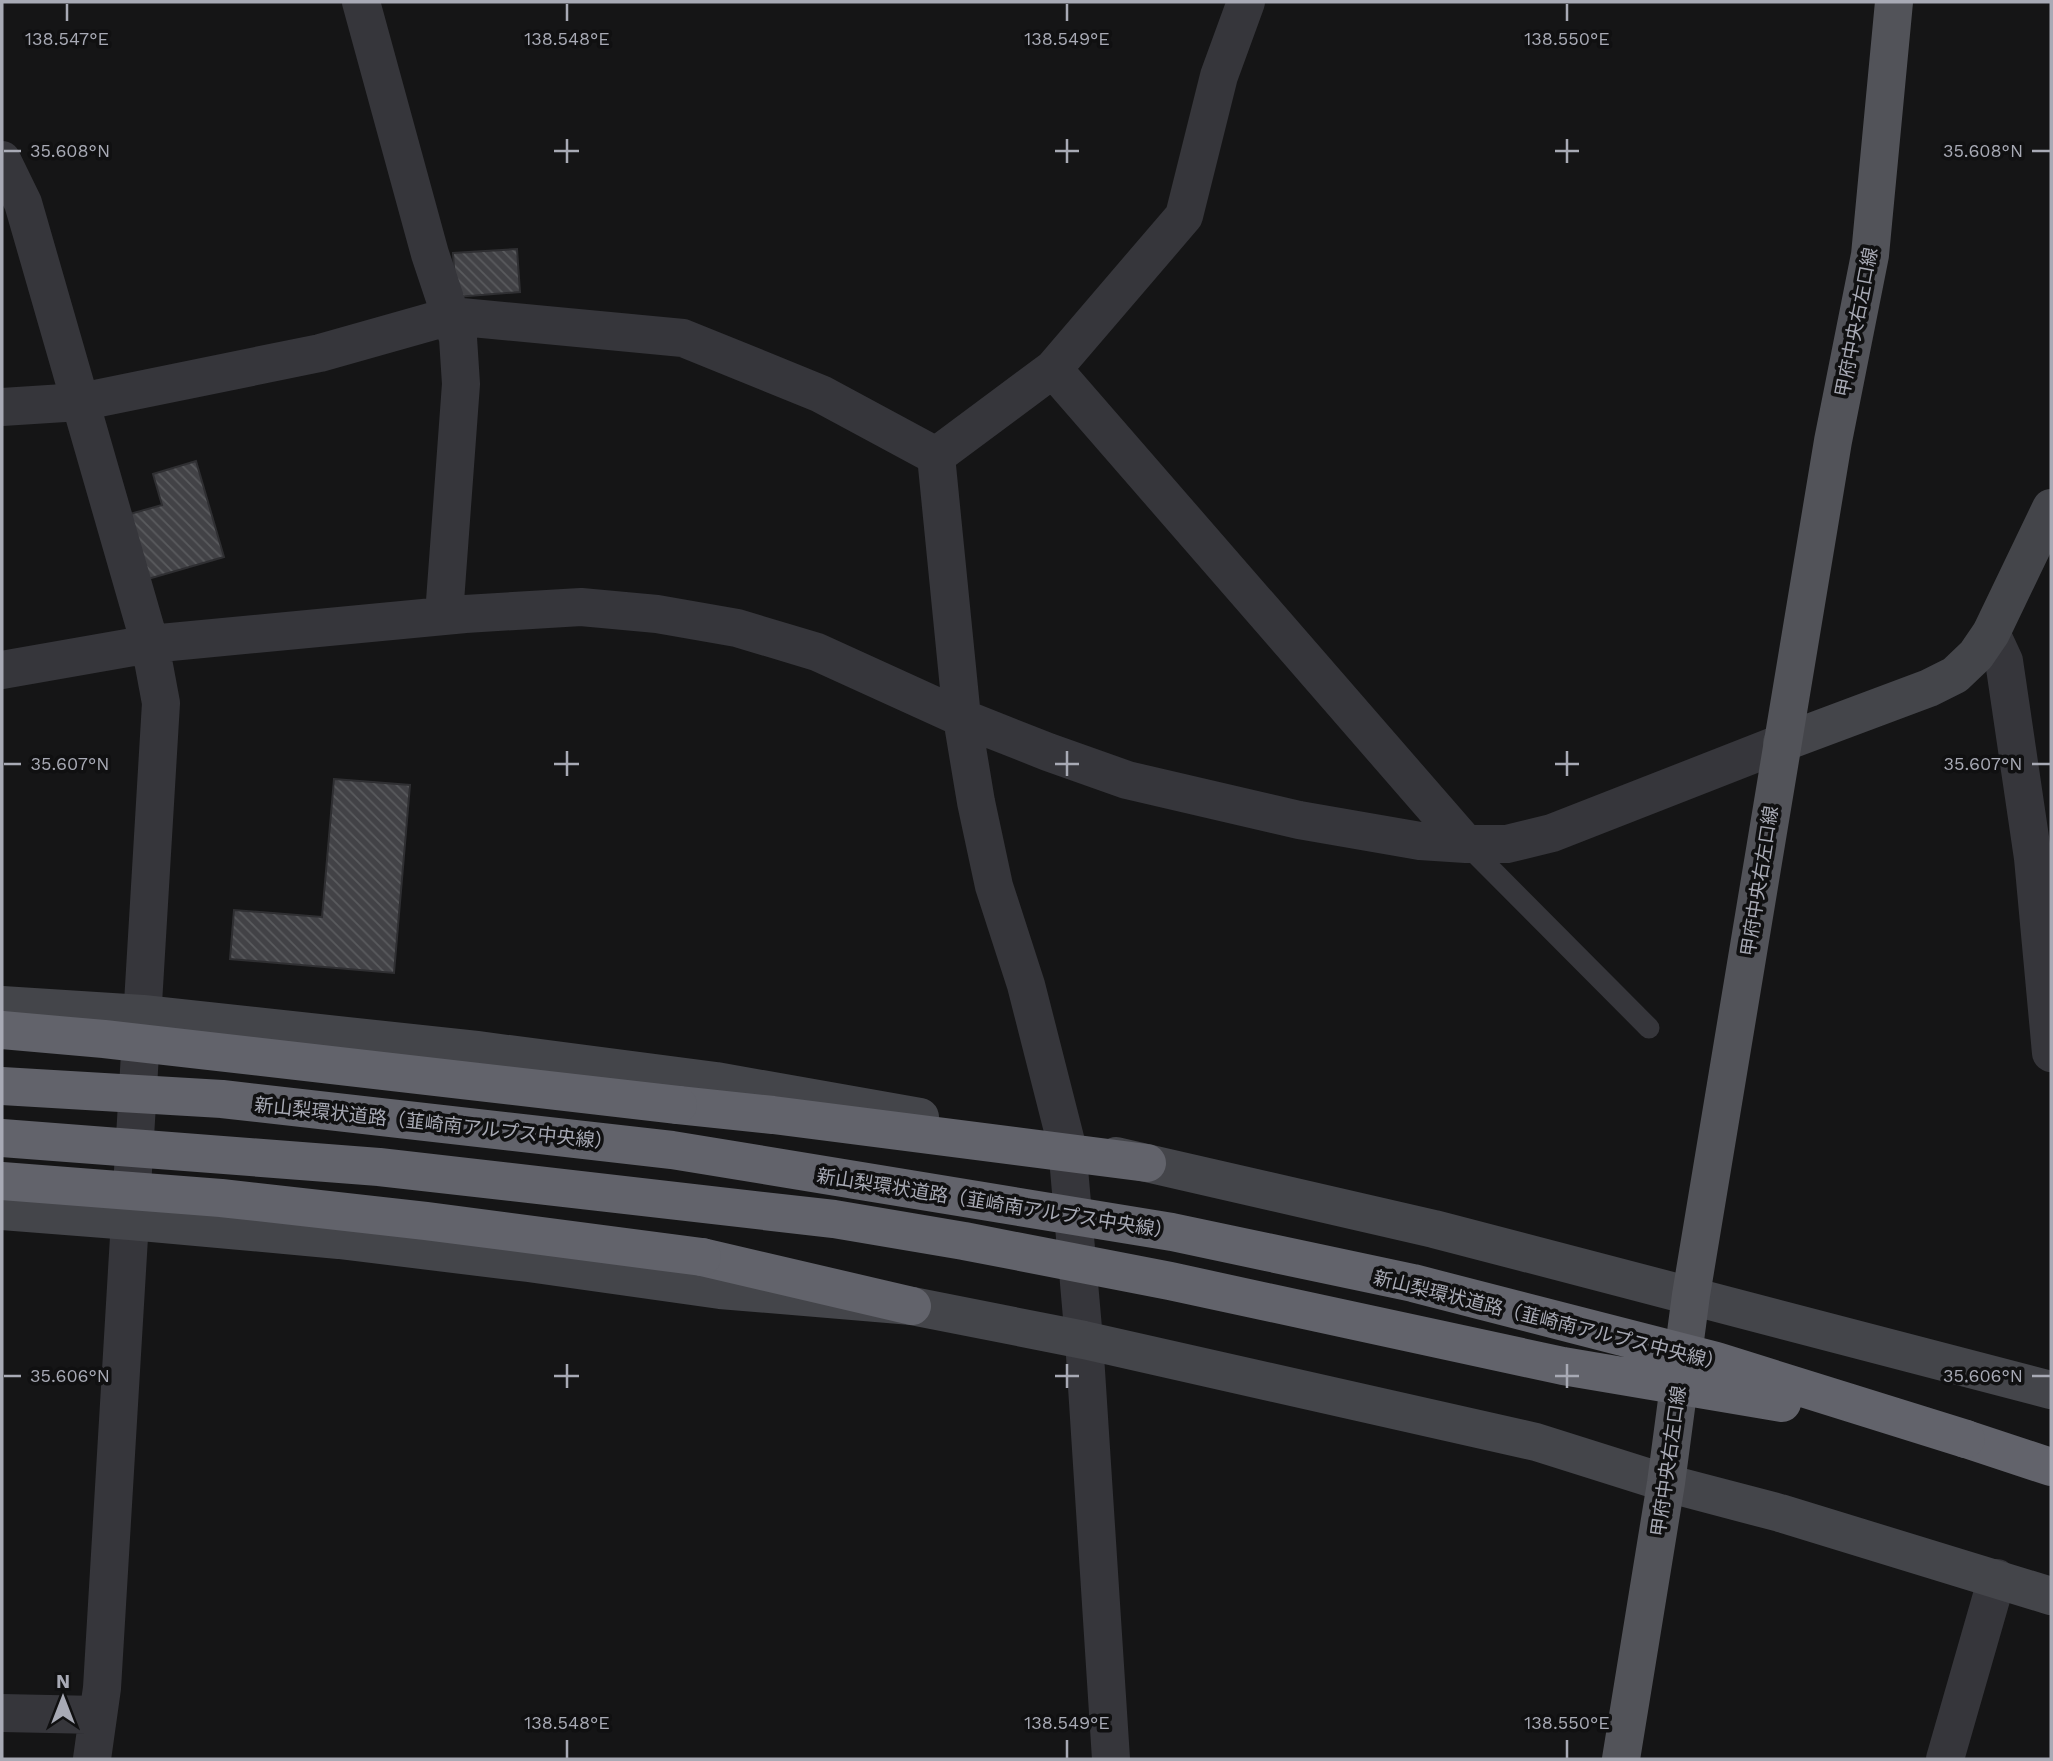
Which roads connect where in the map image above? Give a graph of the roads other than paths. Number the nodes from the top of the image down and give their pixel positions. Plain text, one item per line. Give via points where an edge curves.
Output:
1 (361, 2) edge
2 (1246, 2) edge
3 (1894, 2) edge
4 (2, 160) edge
5 (451, 316) junction
6 (1053, 369) junction
7 (80, 402) junction
8 (2, 407) edge
9 (936, 456) junction
10 (2051, 508) edge
11 (444, 615) junction
12 (1991, 633) junction
13 (150, 644) junction
14 (2, 670) edge
15 (962, 718) junction
16 (1782, 743) junction
17 (1466, 844) junction
18 (2, 1005) edge
19 (143, 1014) junction
20 (1649, 1028) dead end
21 (2, 1030) edge
22 (2051, 1053) edge
23 (2, 1086) edge
24 (2, 1138) edge
25 (1067, 1149) junction
26 (1147, 1163) joint
27 (2, 1181) edge
28 (2, 1211) edge
29 (130, 1220) junction
30 (1691, 1295) junction
31 (912, 1306) junction
32 (1084, 1340) junction
33 (2051, 1390) edge
34 (1966, 1438) junction
35 (2051, 1467) edge
36 (1666, 1483) junction
37 (1997, 1578) junction
38 (2051, 1596) edge
39 (2, 1713) edge
40 (98, 1715) junction
41 (93, 1759) edge
42 (1111, 1759) edge
43 (1621, 1759) edge
44 (1945, 1759) edge

1 - 5 street
2 - 6 street via 1219,76 1184,216
3 - 16 main road, 甲府中央右左口線 via 1870,255
4 - 7 street via 23,203
5 - 7 street via 320,353
5 - 9 street via 683,338 821,394
5 - 11 street via 458,338 461,384
6 - 9 street
6 - 17 street
7 - 8 street
7 - 13 street
9 - 15 street
10 - 12 street
11 - 13 street
11 - 15 street via 581,607 737,628 817,652
12 - 16 street via 1955,675
12 - 22 street via 2004,661 2031,845
13 - 14 street
13 - 19 street via 161,703
15 - 17 street via 1127,780 1299,820 1420,841
15 - 25 street via 994,886 1026,985
16 - 17 street via 1552,834 1507,844
16 - 30 main road, 甲府中央右左口線
17 - 20 lane
18 - 19 street
19 - 25 street via 716,1081 949,1122
19 - 29 street
21 - 25 highway, bridge
23 - 34 highway, 新山梨環状道路（韮崎南アルプス中央線）, bridge via 222,1099 672,1150 1172,1231 1412,1283 1716,1361
24 - 34 highway, 新山梨環状道路（韮崎南アルプス中央線）, bridge via 379,1167 834,1219 1170,1280 1563,1366
25 - 26 highway
25 - 32 street
26 - 30 street via 1434,1229
27 - 31 highway, bridge via 426,1220 702,1257
28 - 29 street
29 - 31 street via 339,1240 720,1290
29 - 40 street
30 - 33 street
30 - 36 main road, 甲府中央右左口線
31 - 32 street
32 - 36 street via 1536,1442
32 - 42 street
34 - 35 highway, 新山梨環状道路（韮崎南アルプス中央線）
36 - 37 street
36 - 43 main road, 甲府中央右左口線
37 - 38 street
37 - 44 street
39 - 40 street
40 - 41 street

